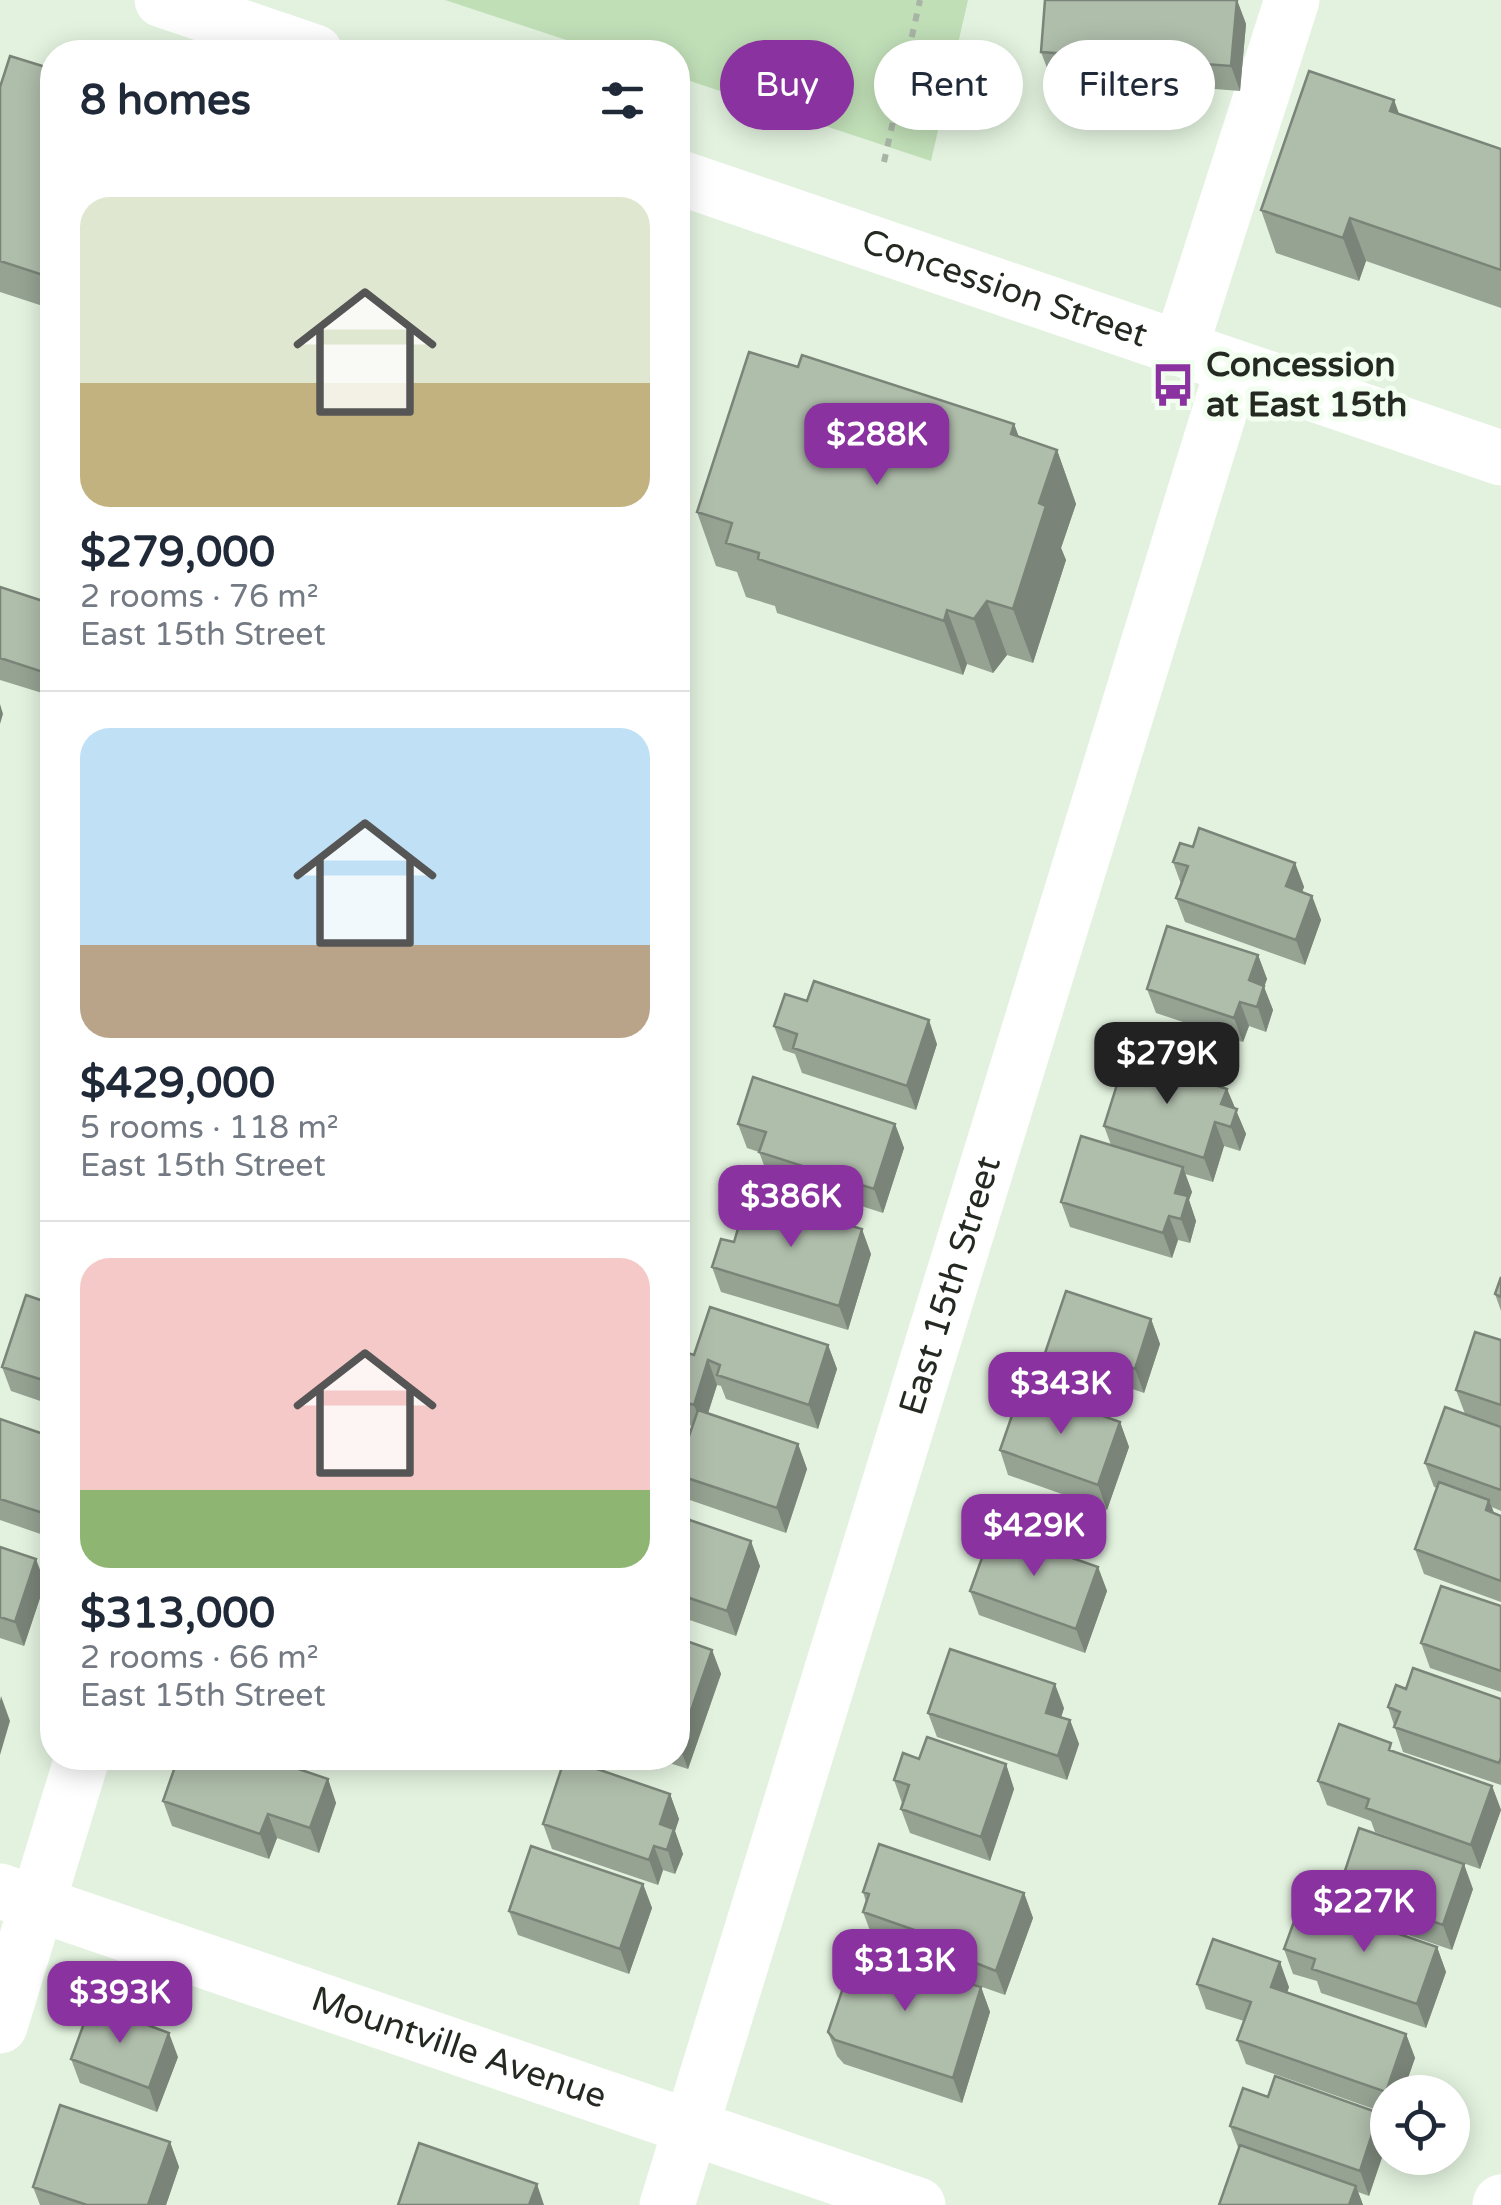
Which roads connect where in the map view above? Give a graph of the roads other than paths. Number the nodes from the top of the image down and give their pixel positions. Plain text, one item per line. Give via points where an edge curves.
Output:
1 (162, 0) edge
2 (1292, 0) edge
3 (280, 40) edge
4 (690, 181) edge
5 (1180, 349) junction
6 (1234, 368) junction
7 (1501, 458) edge
8 (76, 1770) edge
9 (18, 1897) edge
10 (0, 2026) edge
11 (691, 2128) junction
12 (668, 2205) edge
13 (918, 2205) edge

1 - 3 street
2 - 5 street
4 - 5 street, Concession Street
5 - 6 street, Concession Street
6 - 7 street, Concession Street
6 - 11 street, East 15th Street
8 - 9 street
9 - 10 street
9 - 11 street, Mountville Avenue
11 - 12 street, East 15th Street
11 - 13 street, Mountville Avenue

